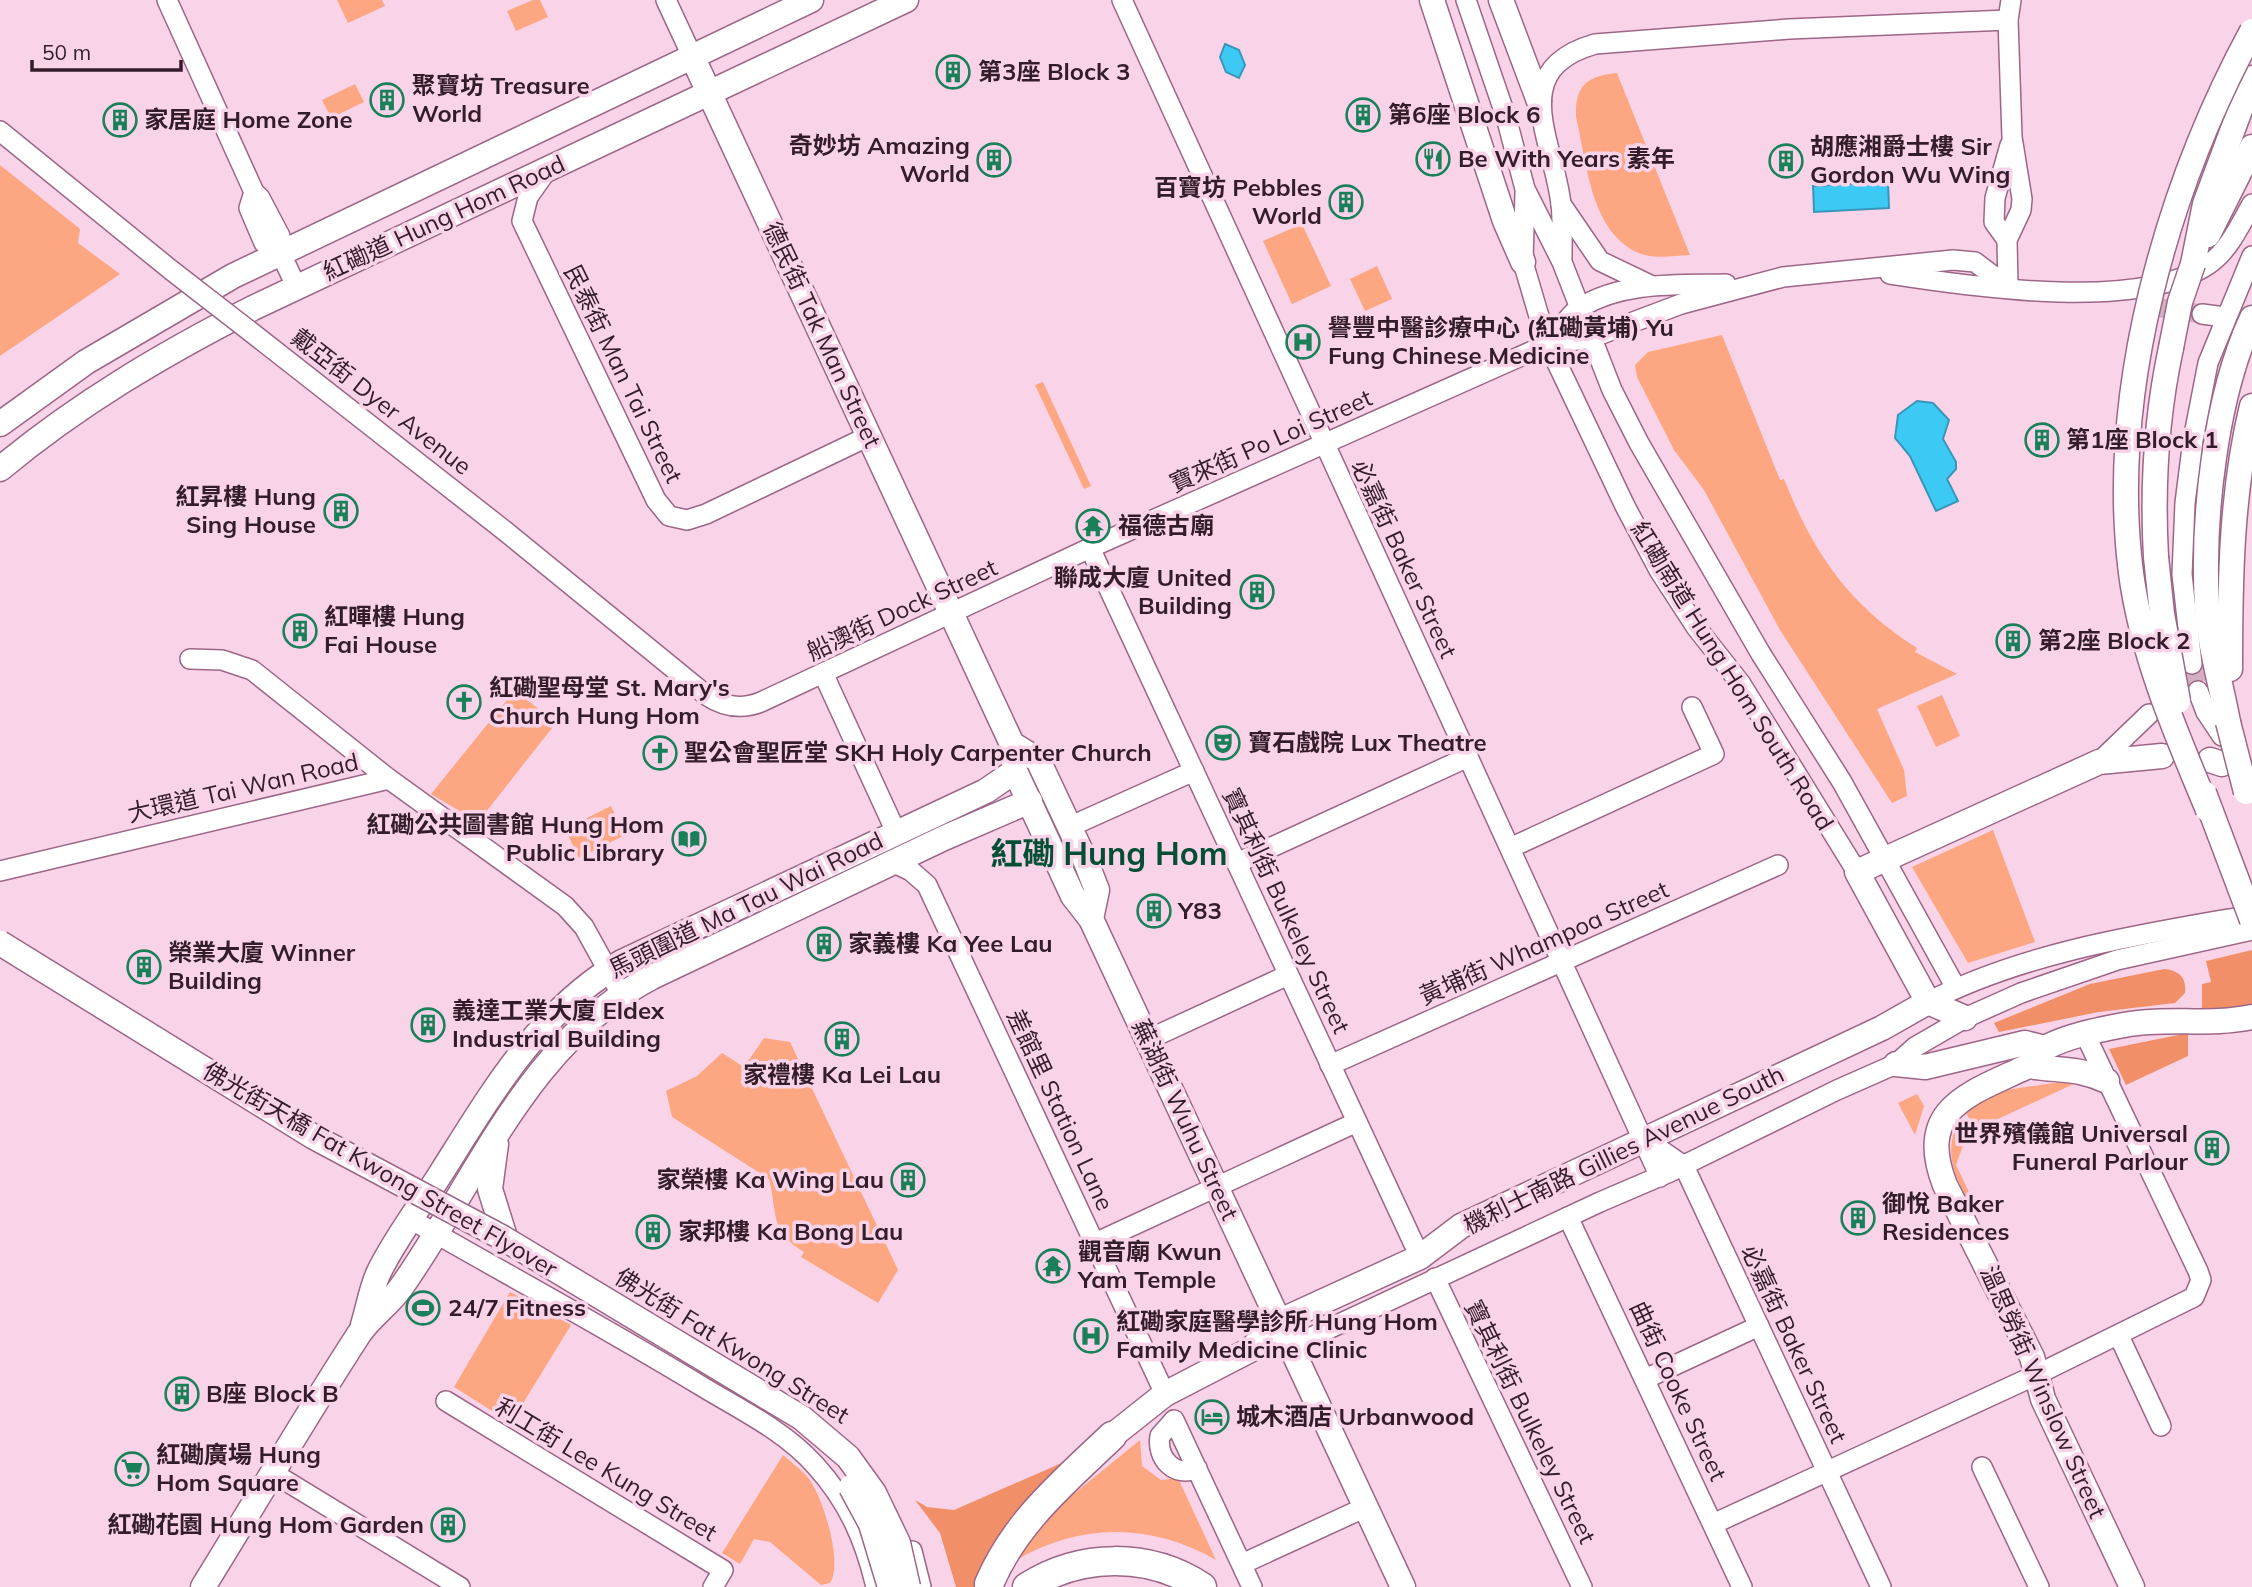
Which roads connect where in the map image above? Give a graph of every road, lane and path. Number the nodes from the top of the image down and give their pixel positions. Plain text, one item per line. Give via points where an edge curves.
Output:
1 (167, 0) edge
2 (666, 0) edge
3 (811, 0) edge
4 (906, 0) edge
5 (1122, 0) edge
6 (1432, 0) edge
7 (1466, 0) edge
8 (1501, 0) edge
9 (2010, 10) edge
10 (2252, 31) edge
11 (692, 56) junction
12 (2252, 78) edge
13 (709, 93) junction
14 (1539, 101) junction
15 (0, 131) edge
16 (2252, 147) edge
17 (548, 169) junction
18 (1525, 190) junction
19 (1561, 203) junction
20 (2252, 204) edge
21 (280, 252) junction
22 (2252, 256) edge
23 (1523, 262) junction
24 (1562, 262) junction
25 (2193, 264) junction
26 (1754, 284) junction
27 (1650, 285) junction
28 (2008, 287) junction
29 (297, 288) junction
30 (2109, 292) junction
31 (1579, 307) junction
32 (2155, 307) tunnel mouth
33 (2202, 314) tunnel mouth
34 (2225, 317) junction
35 (2252, 318) edge
36 (1591, 338) junction
37 (1548, 344) junction
38 (2252, 406) edge
39 (0, 424) edge
40 (869, 436) junction
41 (1324, 444) junction
42 (0, 469) edge
43 (1090, 548) junction
44 (951, 614) junction
45 (190, 660) dead end
46 (2192, 664) tunnel mouth
47 (823, 673) junction
48 (2198, 691) tunnel mouth
49 (733, 707) joint
50 (1692, 707) dead end
51 (2149, 714) dead end
52 (2225, 729) junction
53 (1012, 744) junction
54 (2162, 756) dead end
55 (1468, 757) junction
56 (2099, 762) junction
57 (1015, 771) junction
58 (1194, 771) junction
59 (388, 779) junction
60 (986, 791) junction
61 (1030, 800) junction
62 (2252, 808) edge
63 (2208, 810) junction
64 (1069, 827) junction
65 (897, 832) junction
66 (1510, 848) junction
67 (1885, 859) junction
68 (892, 862) junction
69 (1237, 863) junction
70 (1778, 865) dead end
71 (1857, 872) junction
72 (2, 873) edge
73 (2252, 917) edge
74 (1091, 919) junction
75 (2252, 930) edge
76 (2165, 940) junction
77 (0, 943) edge
78 (0, 953) edge
79 (0, 959) edge
80 (1562, 961) junction
81 (607, 971) junction
82 (1289, 975) junction
83 (1956, 988) junction
84 (621, 994) junction
85 (1928, 1002) junction
86 (2252, 1017) edge
87 (1965, 1018) junction
88 (2085, 1034) junction
89 (1147, 1040) junction
90 (2045, 1048) junction
91 (1330, 1065) junction
92 (1896, 1065) junction
93 (2028, 1066) junction
94 (2107, 1081) junction
95 (1357, 1122) junction
96 (499, 1133) junction
97 (1644, 1138) junction
98 (1684, 1166) junction
99 (1660, 1177) junction
100 (1216, 1187) junction
101 (426, 1198) junction
102 (451, 1208) junction
103 (1568, 1217) junction
104 (412, 1220) junction
105 (435, 1233) junction
106 (504, 1234) junction
107 (1095, 1243) junction
108 (1420, 1257) junction
109 (1435, 1278) junction
110 (1278, 1322) junction
111 (1759, 1326) junction
112 (361, 1331) junction
113 (2119, 1336) junction
114 (1290, 1347) junction
115 (2036, 1375) junction
116 (1645, 1379) junction
117 (1165, 1394) junction
118 (446, 1401) dead end
119 (2161, 1426) dead end
120 (1112, 1436) joint
121 (1982, 1467) dead end
122 (1197, 1468) dead end
123 (1827, 1471) junction
124 (273, 1473) junction
125 (1366, 1507) junction
126 (1713, 1524) junction
127 (1242, 1564) junction
128 (989, 1584) dead end
129 (203, 1587) edge
130 (460, 1587) edge
131 (713, 1587) edge
132 (876, 1587) edge
133 (890, 1587) edge
134 (908, 1587) edge
135 (921, 1587) edge
136 (1027, 1587) edge
137 (1202, 1587) edge
138 (1252, 1587) edge
139 (1403, 1587) edge
140 (1582, 1587) edge
141 (1742, 1587) edge
142 (1881, 1587) edge
143 (2039, 1587) edge
144 (2132, 1587) edge

1 - 21 street via 254,192 249,208 264,243
2 - 11 street
3 - 11 main road, 紅磡道 Hung Hom Road
4 - 13 main road, 紅磡道 Hung Hom Road
5 - 41 street, 必嘉街 Baker Street
6 - 23 main road via 1505,221
7 - 18 street, 紅磡南道 Hung Hom South Road via 1506,117
8 - 14 main road
9 - 14 street via 1595,44 1567,55 1552,69
9 - 28 street via 2012,137 1994,210 1994,222 2007,240
10 - 63 main road, bridge via 2180,192 2150,294 2128,464 2128,545 2140,620 2168,713
11 - 13 main road, 德民街 Tak Man Street
11 - 21 main road, 紅磡道 Hung Hom Road
12 - 25 main road via 2205,204
13 - 17 main road, 紅磡道 Hung Hom Road
13 - 40 main road, 德民街 Tak Man Street
14 - 19 street, 紅磡南道 Hung Hom South Road
15 - 49 street, 戴亞街 Dyer Avenue, bridge via 706,695
16 - 25 main road
17 - 29 main road, 紅磡道 Hung Hom Road
17 - 40 street, 民泰街 Man Tai Street via 528,197 522,221 656,499 669,516 687,520 706,514
18 - 23 street, 紅磡南道 Hung Hom South Road
18 - 24 street, 紅磡南道 Hung Hom South Road
19 - 24 street, 紅磡南道 Hung Hom South Road
19 - 27 street via 1600,261
20 - 30 street via 2224,251 2208,264 2169,281
21 - 29 street
21 - 39 main road, 紅磡道 Hung Hom Road via 86,362
22 - 34 street
23 - 37 street, 紅磡南道 Hung Hom South Road
24 - 31 street, 紅磡南道 Hung Hom South Road
25 - 63 main road, bridge via 2160,397 2153,510 2169,656
26 - 27 street
26 - 28 street via 1953,260 1976,262
26 - 36 street via 1681,304
27 - 31 street
28 - 30 street
29 - 42 main road, 紅磡道 Hung Hom Road via 144,366 61,421
30 - 32 street
31 - 36 street, 紅磡南道 Hung Hom South Road
31 - 37 street
33 - 34 street
34 - 46 street via 2208,363 2185,503 2182,574
35 - 52 main road via 2222,412 2210,482 2207,607
36 - 37 street
36 - 67 street, 紅磡南道 Hung Hom South Road via 1639,443
37 - 41 street, 寶來街 Po Loi Street
37 - 71 street, 紅磡南道 Hung Hom South Road via 1659,570 1741,684
38 - 52 main road via 2236,479
40 - 44 main road, 德民街 Tak Man Street
41 - 43 street, 寶來街 Po Loi Street
41 - 55 street, 必嘉街 Baker Street
43 - 44 street, 船澳街 Dock Street
43 - 58 street, 寶其利街 Bulkeley Street
44 - 47 street, 船澳街 Dock Street
44 - 53 main road, 蕪湖街 Wuhu Street
45 - 59 street via 222,660 252,670
47 - 49 street, 船澳街 Dock Street via 752,706
47 - 65 street
48 - 52 street
50 - 66 street via 1714,754
51 - 56 street
52 - 62 main road, bridge
53 - 57 main road, 蕪湖街 Wuhu Street
53 - 64 main road, 蕪湖街 Wuhu Street via 1038,760
54 - 56 main road
55 - 66 street, 必嘉街 Baker Street
55 - 69 street
56 - 67 main road
57 - 60 main road, 馬頭圍道 Ma Tau Wai Road
57 - 61 main road, 蕪湖街 Wuhu Street
58 - 64 street
58 - 69 street, 寶其利街 Bulkeley Street
59 - 72 street, 大環道 Tai Wan Road
59 - 81 street, 大環道 Tai Wan Road via 560,901 584,928
60 - 61 main road
60 - 65 main road, 馬頭圍道 Ma Tau Wai Road
61 - 64 main road
61 - 68 main road, 馬頭圍道 Ma Tau Wai Road
61 - 74 main road, 蕪湖街 Wuhu Street via 1073,896
63 - 73 main road, bridge
64 - 74 main road, 蕪湖街 Wuhu Street via 1097,890
65 - 81 main road, 馬頭圍道 Ma Tau Wai Road
66 - 80 street, 必嘉街 Baker Street
67 - 71 main road
67 - 83 street, 紅磡南道 Hung Hom South Road
68 - 84 main road, 馬頭圍道 Ma Tau Wai Road
68 - 107 street, 差館里 Station Lane via 927,885
69 - 82 street, 寶其利街 Bulkeley Street
70 - 80 street, 黃埔街 Whampoa Street
71 - 85 main road, 紅磡南道 Hung Hom South Road
73 - 76 street
74 - 89 main road, 蕪湖街 Wuhu Street
75 - 76 street
76 - 83 street via 2084,948
76 - 87 street, 機利士南路 Gillies Avenue South
77 - 134 main road, 佛光街天橋 Fat Kwong Street Flyover, bridge via 314,1137 503,1238 802,1418 848,1457 874,1493 898,1543
78 - 101 street, 佛光街 Fat Kwong Street via 15,957 331,1150
79 - 133 main road, 佛光街天橋 Fat Kwong Street Flyover, bridge via 308,1147 510,1256 790,1426 832,1461 854,1490 871,1524
80 - 91 street, 黃埔街 Whampoa Street
80 - 97 street, 必嘉街 Baker Street
81 - 84 street, 大環道 Tai Wan Road
81 - 101 main road, 馬頭圍道 Ma Tau Wai Road via 564,1004 530,1041
82 - 89 street
82 - 91 street, 寶其利街 Bulkeley Street
83 - 85 street
84 - 96 main road, 馬頭圍道 Ma Tau Wai Road via 570,1035
85 - 87 main road
85 - 97 main road, 機利士南路 Gillies Avenue South via 1882,1028
86 - 88 main road via 2126,1025
87 - 92 street, 機利士南路 Gillies Avenue South via 1915,1047
88 - 90 main road
88 - 94 street
89 - 100 main road, 蕪湖街 Wuhu Street
90 - 92 main road via 2025,1043 1925,1067
90 - 93 main road, 溫思勞街 Winslow Street
91 - 95 street, 寶其利街 Bulkeley Street
92 - 98 street, 機利士南路 Gillies Avenue South
93 - 94 main road via 2077,1069
93 - 115 main road, 溫思勞街 Winslow Street via 1978,1087 1958,1101 1939,1131 1937,1155 1945,1185 2032,1357
94 - 113 street via 2201,1280 2194,1297
95 - 100 street
95 - 108 street, 寶其利街 Bulkeley Street
96 - 102 main road, 馬頭圍道 Ma Tau Wai Road
96 - 106 main road via 490,1189
97 - 98 street, 必嘉街 Baker Street
97 - 99 street, 必嘉街 Baker Street
97 - 108 main road, 機利士南路 Gillies Avenue South via 1461,1226
98 - 99 street, 機利士南路 Gillies Avenue South
98 - 111 street, 必嘉街 Baker Street
99 - 103 street, 機利士南路 Gillies Avenue South
100 - 107 street
100 - 110 main road, 蕪湖街 Wuhu Street
101 - 102 street, 佛光街 Fat Kwong Street
101 - 104 main road, 馬頭圍道 Ma Tau Wai Road
102 - 105 main road, 馬頭圍道 Ma Tau Wai Road
102 - 106 street, 佛光街 Fat Kwong Street
103 - 109 street, 機利士南路 Gillies Avenue South
103 - 116 street, 曲街 Cooke Street
104 - 105 street, 佛光街 Fat Kwong Street
104 - 112 main road, 馬頭圍道 Ma Tau Wai Road via 378,1274
105 - 112 main road, 馬頭圍道 Ma Tau Wai Road via 401,1289
105 - 132 street, 佛光街 Fat Kwong Street via 572,1308 792,1444 831,1483 847,1507
106 - 135 street, 佛光街 Fat Kwong Street via 841,1441 882,1488 898,1516
107 - 117 street, 差館里 Station Lane
108 - 110 main road, 機利士南路 Gillies Avenue South
109 - 114 street, 機利士南路 Gillies Avenue South
109 - 140 street, 寶其利街 Bulkeley Street
110 - 114 main road, 蕪湖街 Wuhu Street
110 - 117 main road, 機利士南路 Gillies Avenue South via 1250,1350
111 - 116 street
111 - 123 street, 必嘉街 Baker Street
112 - 124 main road, 馬頭圍道 Ma Tau Wai Road
113 - 115 street
113 - 119 street
114 - 125 main road, 蕪湖街 Wuhu Street
115 - 123 street
115 - 144 main road, 溫思勞街 Winslow Street via 2043,1399
116 - 126 street, 曲街 Cooke Street
117 - 120 main road, 機利士南路 Gillies Avenue South
118 - 131 street, 利工街 Lee Kung Street via 723,1570
120 - 128 highway via 1028,1519
121 - 143 street
122 - 127 street
123 - 126 street
123 - 142 street, 必嘉街 Baker Street
124 - 129 main road, 馬頭圍道 Ma Tau Wai Road
124 - 130 street
125 - 127 street
125 - 139 main road, 蕪湖街 Wuhu Street
126 - 141 street, 曲街 Cooke Street
127 - 138 street
136 - 137 highway via 1078,1565 1123,1561 1168,1570

